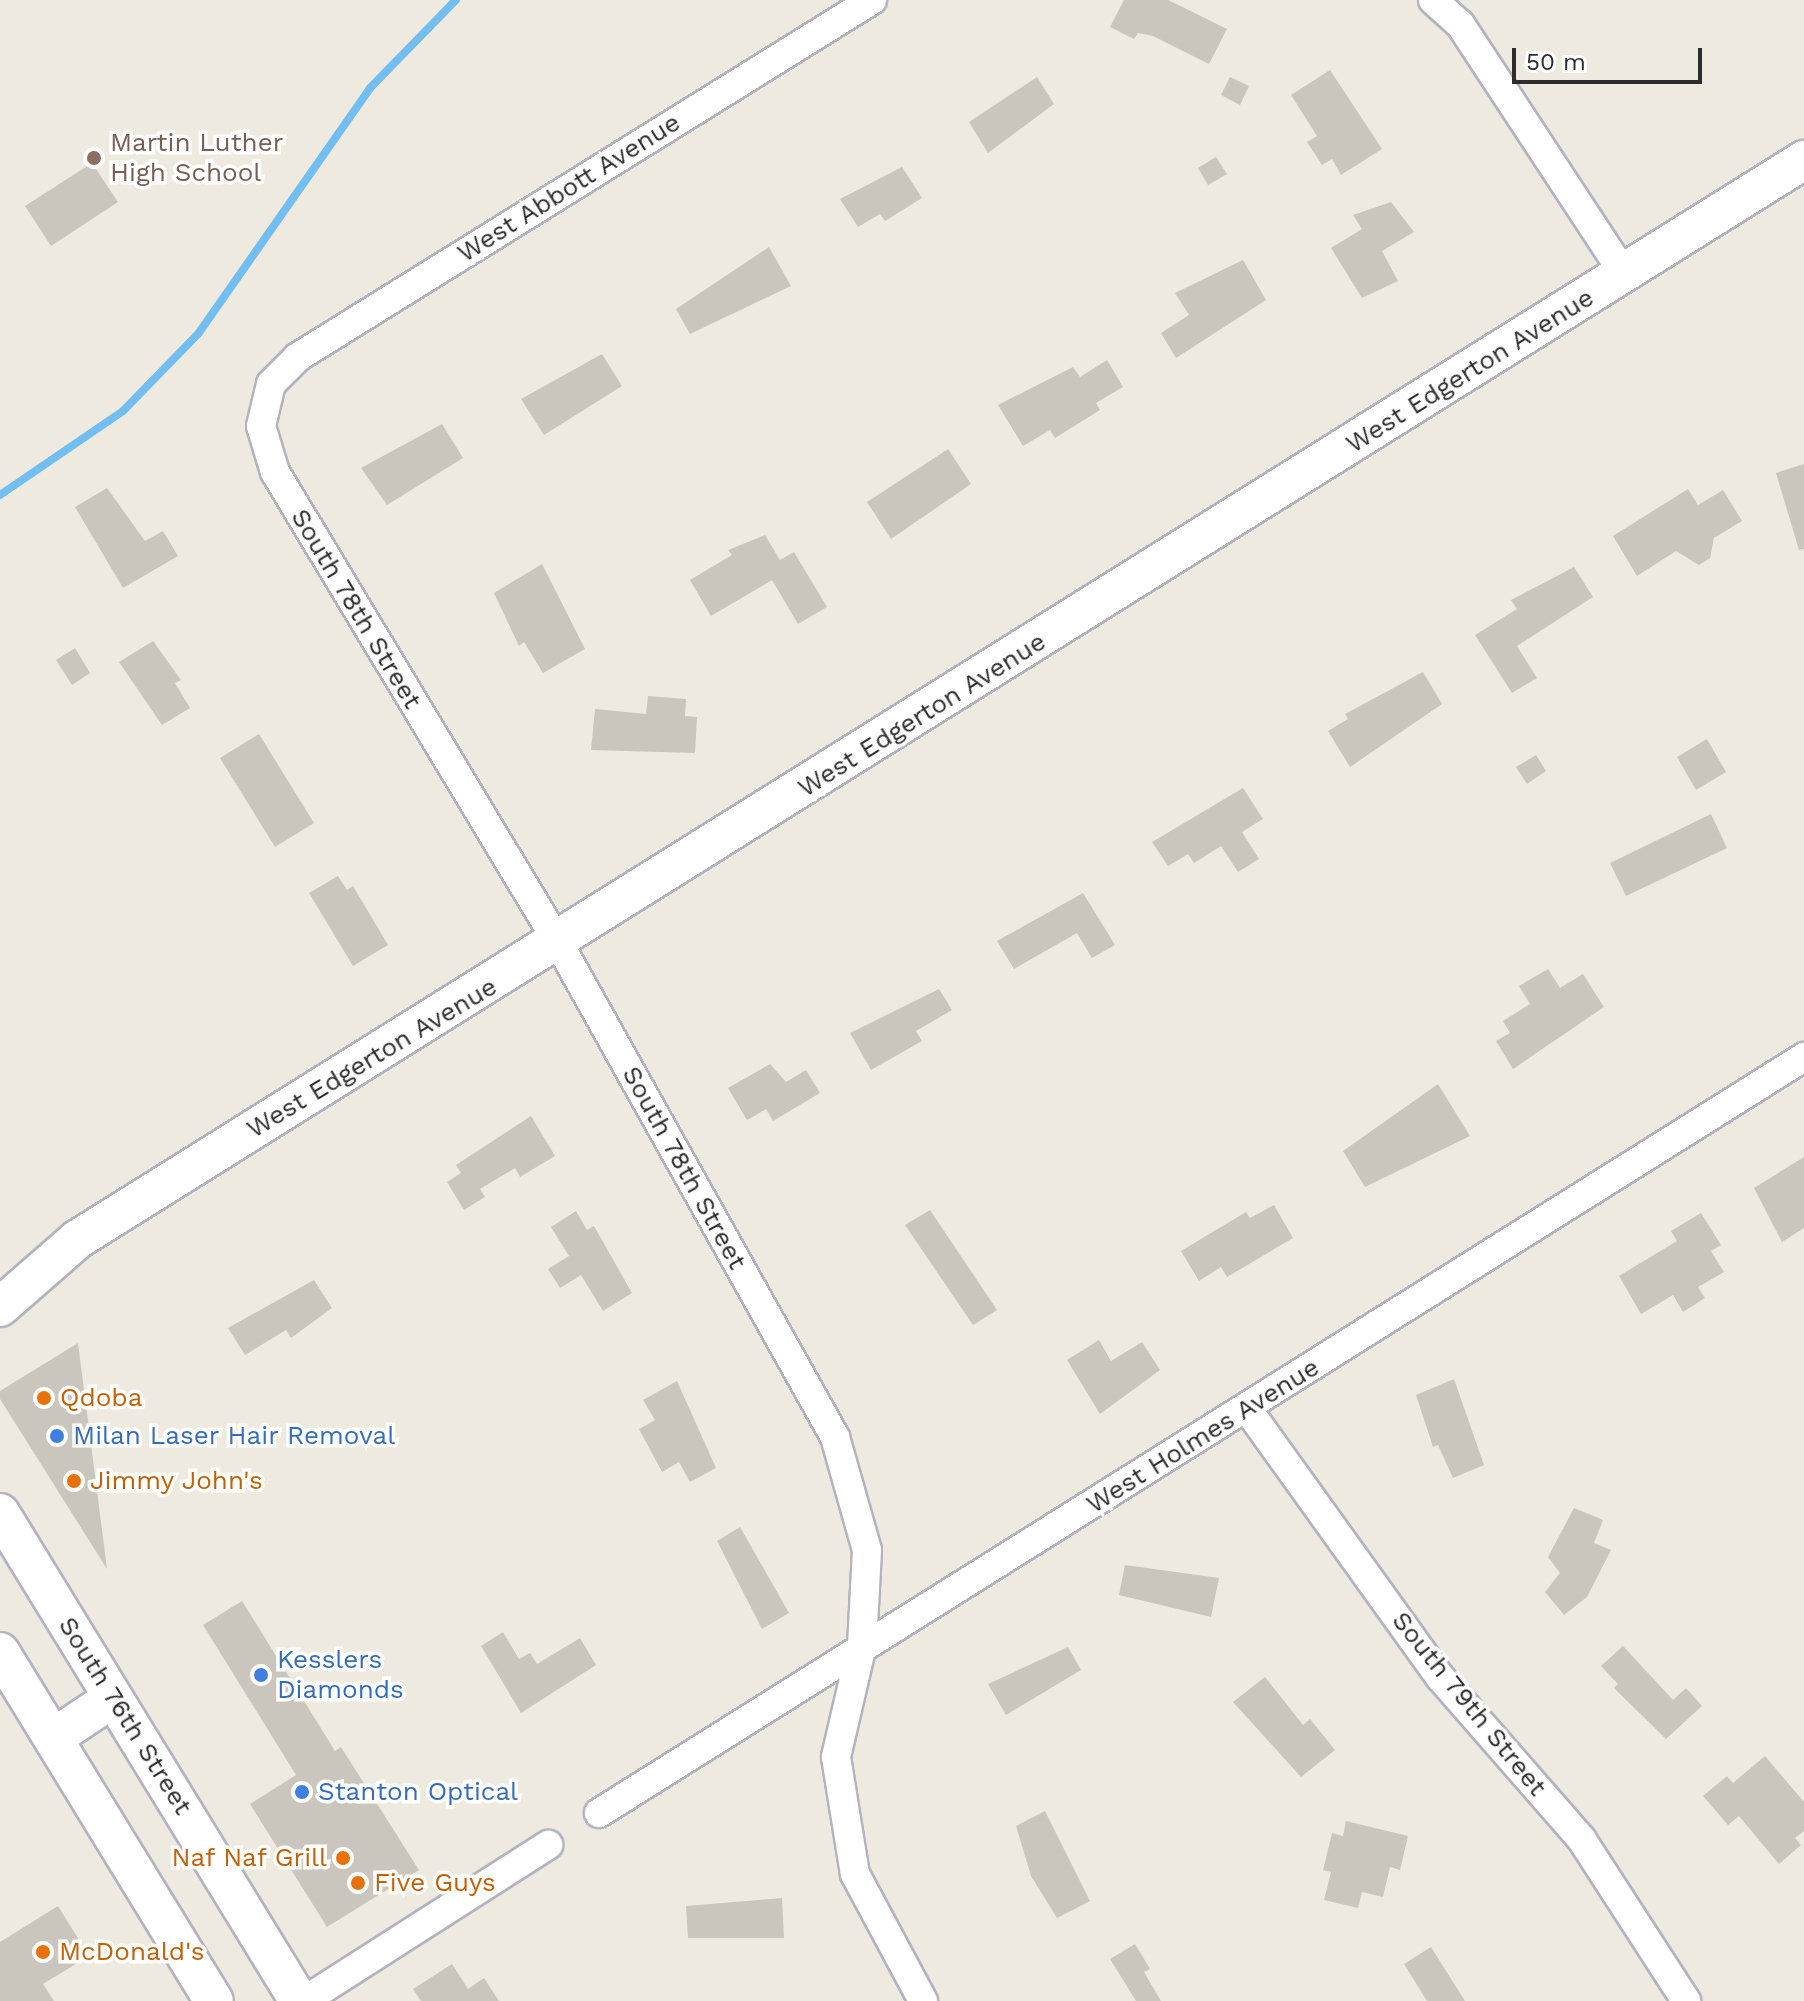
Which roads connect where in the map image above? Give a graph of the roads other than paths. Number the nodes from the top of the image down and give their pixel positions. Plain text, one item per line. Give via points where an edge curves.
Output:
1 (872, 0) edge
2 (1433, 0) edge
3 (1804, 160) edge
4 (1624, 274) junction
5 (271, 384) joint
6 (559, 944) junction
7 (1804, 1057) edge
8 (39, 1269) junction
9 (0, 1283) edge
10 (0, 1307) edge
11 (1248, 1410) junction
12 (0, 1513) edge
13 (862, 1645) junction
14 (0, 1652) edge
15 (113, 1698) junction
16 (53, 1738) junction
17 (599, 1813) dead end
18 (548, 1845) dead end
19 (214, 2001) edge
20 (302, 2001) edge
21 (923, 2001) edge
22 (1686, 2001) edge

1 - 5 street, West Abbott Avenue via 298,357
2 - 4 street via 1483,56
3 - 4 street, West Edgerton Avenue
4 - 6 street, West Edgerton Avenue
5 - 6 street, South 78th Street via 261,426 275,472
6 - 8 street, West Edgerton Avenue via 173,1179
6 - 13 street, South 78th Street via 835,1437 867,1550
7 - 11 street, West Holmes Avenue
8 - 9 street, West Edgerton Avenue
8 - 10 street, West Edgerton Avenue
11 - 13 street, West Holmes Avenue
11 - 22 street, South 79th Street via 1440,1677 1582,1840
12 - 15 street, South 76th Street
13 - 17 street, West Holmes Avenue
13 - 21 street, South 78th Street via 836,1757 855,1874
14 - 16 street
15 - 16 street
15 - 20 street, South 76th Street
16 - 19 street
18 - 20 street

